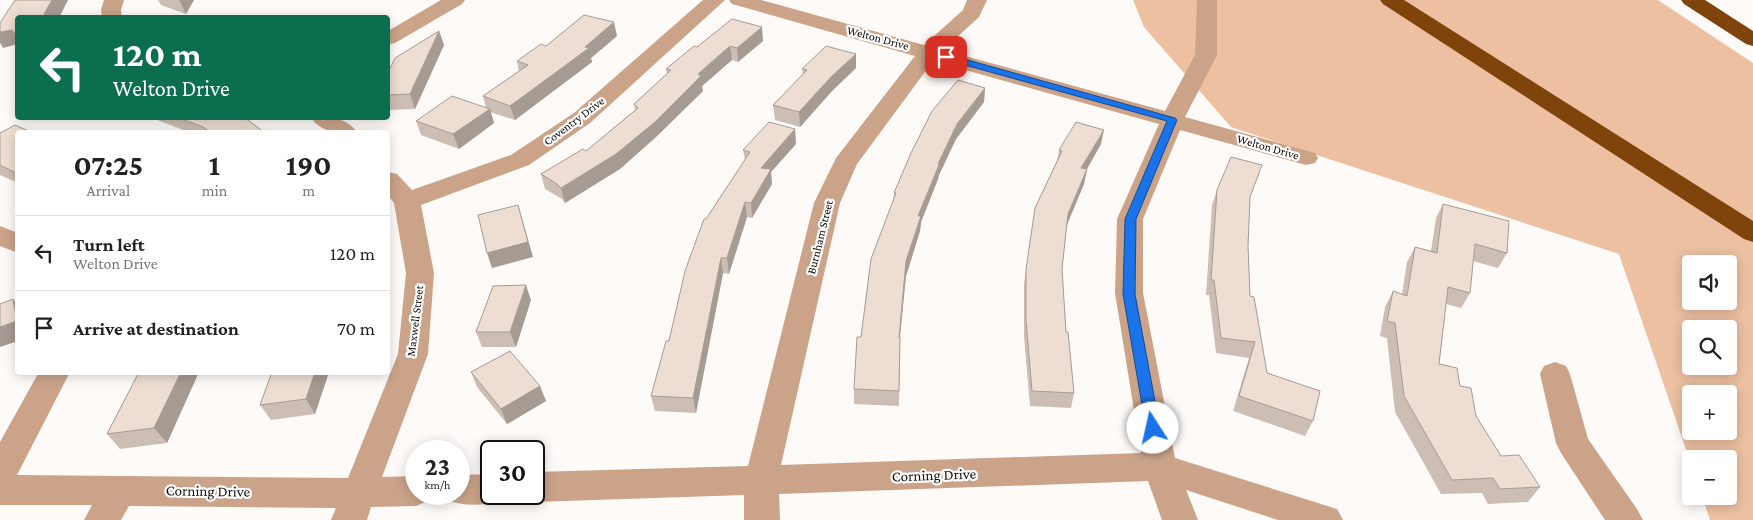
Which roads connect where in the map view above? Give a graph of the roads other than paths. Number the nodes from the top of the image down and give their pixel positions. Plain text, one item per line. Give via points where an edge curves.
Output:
1 (114, 0) edge
2 (455, 0) edge
3 (716, 0) edge
4 (738, 0) edge
5 (977, 0) edge
6 (1208, 0) edge
7 (1390, 0) edge
8 (1691, 0) edge
9 (112, 15) edge
10 (390, 38) edge
11 (1753, 40) edge
12 (929, 52) junction
13 (327, 120) edge
14 (1172, 120) junction
15 (341, 130) edge
16 (1306, 158) dead end
17 (397, 190) edge
18 (1753, 233) edge
19 (0, 235) edge
20 (15, 242) edge
21 (1555, 374) dead end
22 (53, 375) edge
23 (1160, 467) junction
24 (0, 474) edge
25 (761, 480) junction
26 (545, 487) edge
27 (0, 490) edge
28 (120, 490) junction
29 (405, 494) edge
30 (355, 506) edge
31 (102, 520) edge
32 (762, 520) edge
33 (1180, 520) edge
34 (1325, 520) edge
35 (1625, 520) edge

1 - 9 street
2 - 10 street
3 - 17 street, Coventry Drive via 582,118 520,160
4 - 12 street, Welton Drive
5 - 12 street, Burnham Street via 972,13
6 - 14 street via 1206,55
7 - 18 highway
8 - 11 highway
12 - 14 street, Welton Drive
12 - 25 street, Burnham Street via 845,163 827,203
13 - 15 street
14 - 16 street, Welton Drive
14 - 23 street via 1130,219 1129,294
17 - 30 street, Maxwell Street via 420,273 413,354
19 - 20 street
21 - 35 street via 1574,443
22 - 24 street
23 - 25 street, Corning Drive
23 - 33 street
23 - 34 street, Corning Drive
25 - 26 street, Corning Drive
25 - 32 street, Burnham Street
27 - 28 street, Corning Drive
28 - 30 street, Corning Drive
28 - 31 street
29 - 30 street, Corning Drive

